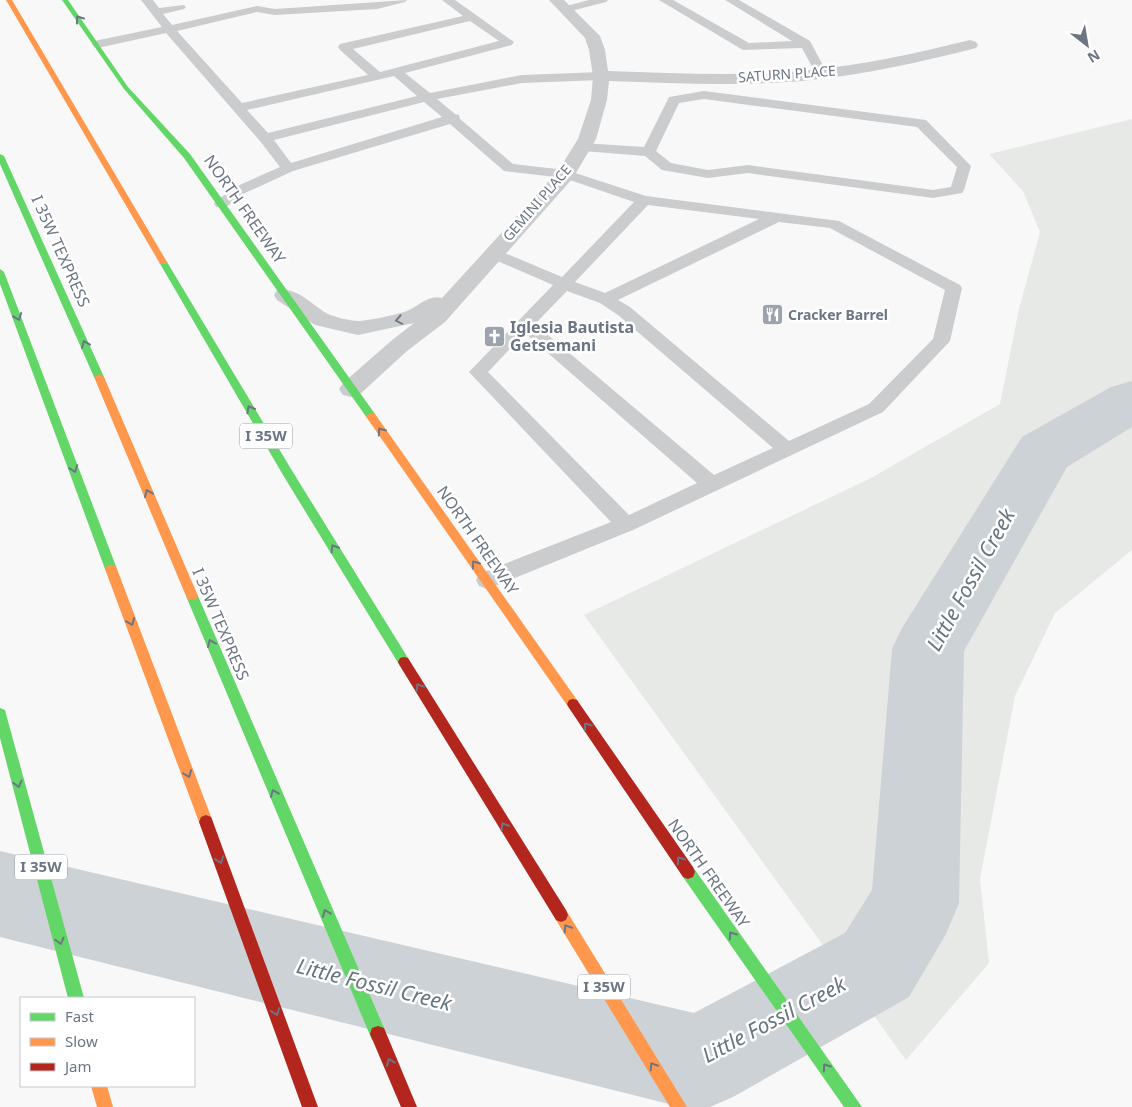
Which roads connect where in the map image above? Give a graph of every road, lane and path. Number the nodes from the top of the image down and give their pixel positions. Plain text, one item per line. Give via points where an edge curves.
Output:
1 (65, 0) edge
2 (149, 0) edge
3 (401, 0) edge
4 (448, 0) edge
5 (602, 0) edge
6 (665, 0) edge
7 (731, 0) edge
8 (9, 1) edge
9 (253, 5) edge
10 (562, 5) edge
11 (180, 7) dead end
12 (155, 12) junction
13 (473, 17) junction
14 (438, 25) junction
15 (169, 29) junction
16 (421, 29) junction
17 (405, 33) junction
18 (450, 35) dead end
19 (390, 36) junction
20 (377, 40) junction
21 (434, 40) dead end
22 (418, 43) dead end
23 (98, 44) junction
24 (806, 44) junction
25 (970, 45) dead end
26 (403, 47) dead end
27 (390, 51) dead end
28 (410, 65) junction
29 (821, 73) junction
30 (377, 76) junction
31 (601, 76) junction
32 (427, 97) junction
33 (238, 108) junction
34 (454, 118) junction
35 (265, 138) junction
36 (583, 146) junction
37 (648, 152) junction
38 (0, 156) edge
39 (288, 168) junction
40 (566, 174) junction
41 (644, 200) junction
42 (221, 204) junction
43 (776, 217) junction
44 (494, 254) junction
45 (0, 272) edge
46 (564, 284) junction
47 (458, 292) junction
48 (285, 295) junction
49 (606, 299) junction
50 (525, 324) junction
51 (351, 389) junction
52 (787, 450) junction
53 (712, 485) junction
54 (626, 525) junction
55 (487, 580) junction
56 (0, 714) edge
57 (76, 997) edge
58 (99, 1087) edge
59 (105, 1107) edge
60 (310, 1107) edge
61 (409, 1107) edge
62 (679, 1107) edge
63 (854, 1107) edge

23 -> 1 main road, NORTH FREEWAY
2 - 12 lane
3 - 9 lane via 367,7 275,12
4 - 13 lane
5 - 10 lane
6 - 24 lane via 747,47
7 - 24 lane
62 -> 8 main road, I 35W via 287,472
9 - 15 lane
10 - 31 street, GEMINI PLACE via 592,36 598,50
11 - 12 lane
12 - 15 lane
13 - 14 lane
13 - 28 lane via 508,42
14 - 16 lane
14 - 18 lane
15 - 23 lane
15 - 33 lane
16 - 17 lane
16 - 21 lane
17 - 19 lane
17 - 22 lane
19 - 20 lane
19 - 26 lane
20 - 27 lane
20 - 30 lane via 344,47
23 - 42 main road, NORTH FREEWAY via 126,88 188,156
24 - 29 lane
25 - 29 street, SATURN PLACE via 912,59
28 - 30 lane
28 - 32 lane
29 - 31 street, SATURN PLACE via 694,79
30 - 33 lane
31 - 32 lane via 522,80
31 - 36 street, GEMINI PLACE via 599,100
32 - 34 lane
32 - 35 lane
33 - 35 lane
34 - 39 lane
34 - 40 lane via 510,168
35 - 39 lane
36 - 37 lane
36 - 40 street, GEMINI PLACE
37 - 37 lane via 667,168 708,174 748,169 933,194 957,190 964,166 921,123 704,95 674,100
61 -> 38 main road, I 35W TEXPRESS via 74,318
39 - 42 lane via 240,190
40 - 41 lane
40 - 44 street, GEMINI PLACE
41 - 43 lane
41 - 46 lane
42 - 48 main road, NORTH FREEWAY
43 - 49 lane
43 - 52 lane via 834,224 954,288 940,341 876,408
44 - 46 lane
44 - 47 street, GEMINI PLACE
45 -> 60 main road
46 - 49 lane
46 - 50 lane
47 -> 48 street, GEMINI PLACE via 413,317 358,328 323,320
47 - 51 street, GEMINI PLACE via 437,317
48 - 51 main road, NORTH FREEWAY
49 - 52 lane
50 - 53 lane
50 - 54 lane via 478,372
55 -> 51 main road, NORTH FREEWAY
52 - 53 lane
53 - 54 lane
54 - 55 lane
63 -> 55 main road, NORTH FREEWAY
56 -> 57 main road, I 35W
58 - 59 main road

